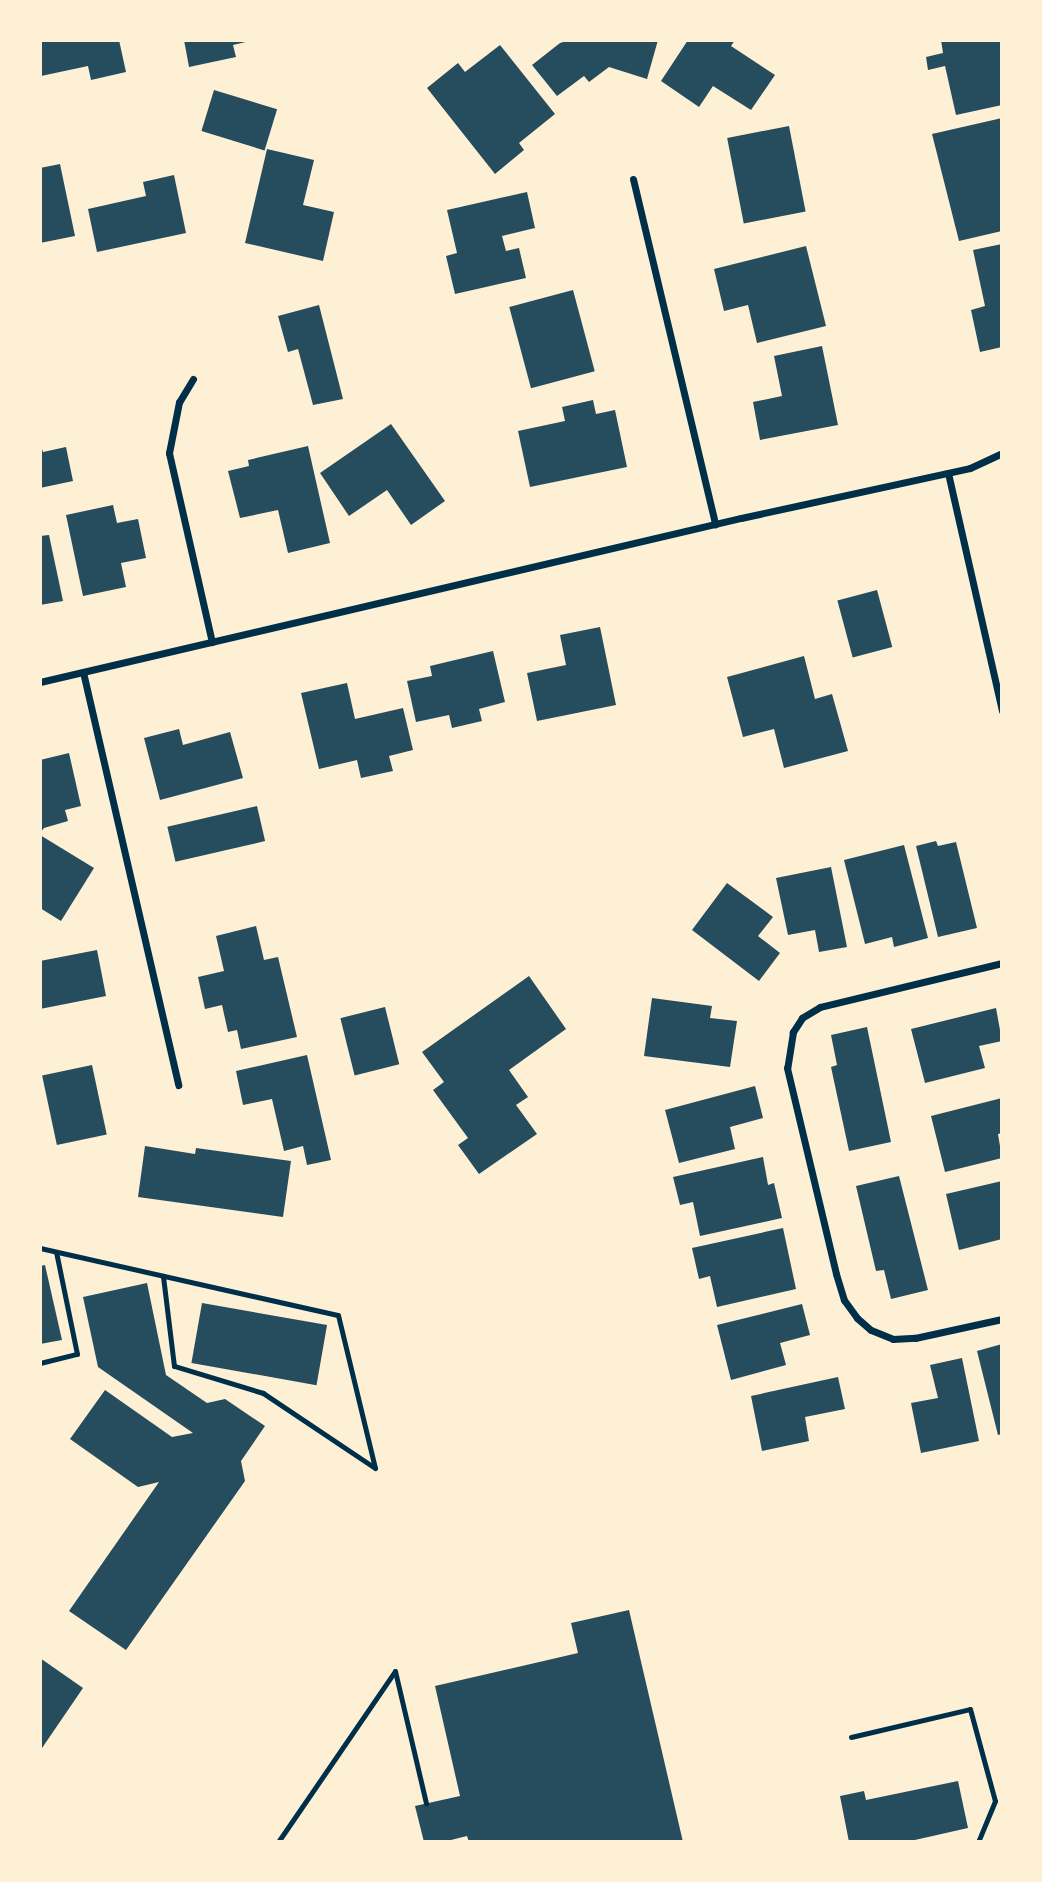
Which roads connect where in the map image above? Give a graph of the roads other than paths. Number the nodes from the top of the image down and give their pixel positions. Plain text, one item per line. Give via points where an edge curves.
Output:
1 (633, 179) dead end
2 (193, 379) dead end
3 (1002, 453) edge
4 (948, 473) junction
5 (715, 524) junction
6 (212, 642) junction
7 (83, 672) junction
8 (40, 682) edge
9 (1002, 711) edge
10 (1002, 963) edge
11 (178, 1086) dead end
12 (40, 1248) edge
13 (56, 1252) junction
14 (163, 1276) junction
15 (1002, 1319) edge
16 (40, 1363) edge
17 (851, 1737) dead end
18 (426, 1803) dead end
19 (278, 1842) edge
20 (978, 1842) edge

1 - 5 street
2 - 6 street via 178,402 169,453
3 - 4 street
4 - 5 street
4 - 9 street
5 - 6 street
6 - 7 street
7 - 8 street
7 - 11 street
10 - 15 street via 820,1007 802,1018 793,1032 787,1068 836,1274 844,1300 857,1318 893,1339
12 - 13 lane
13 - 14 lane
13 - 16 lane via 77,1354
14 - 14 lane via 338,1315 375,1468 263,1394 174,1366
17 - 20 lane via 970,1709 995,1801
18 - 19 lane via 396,1671

